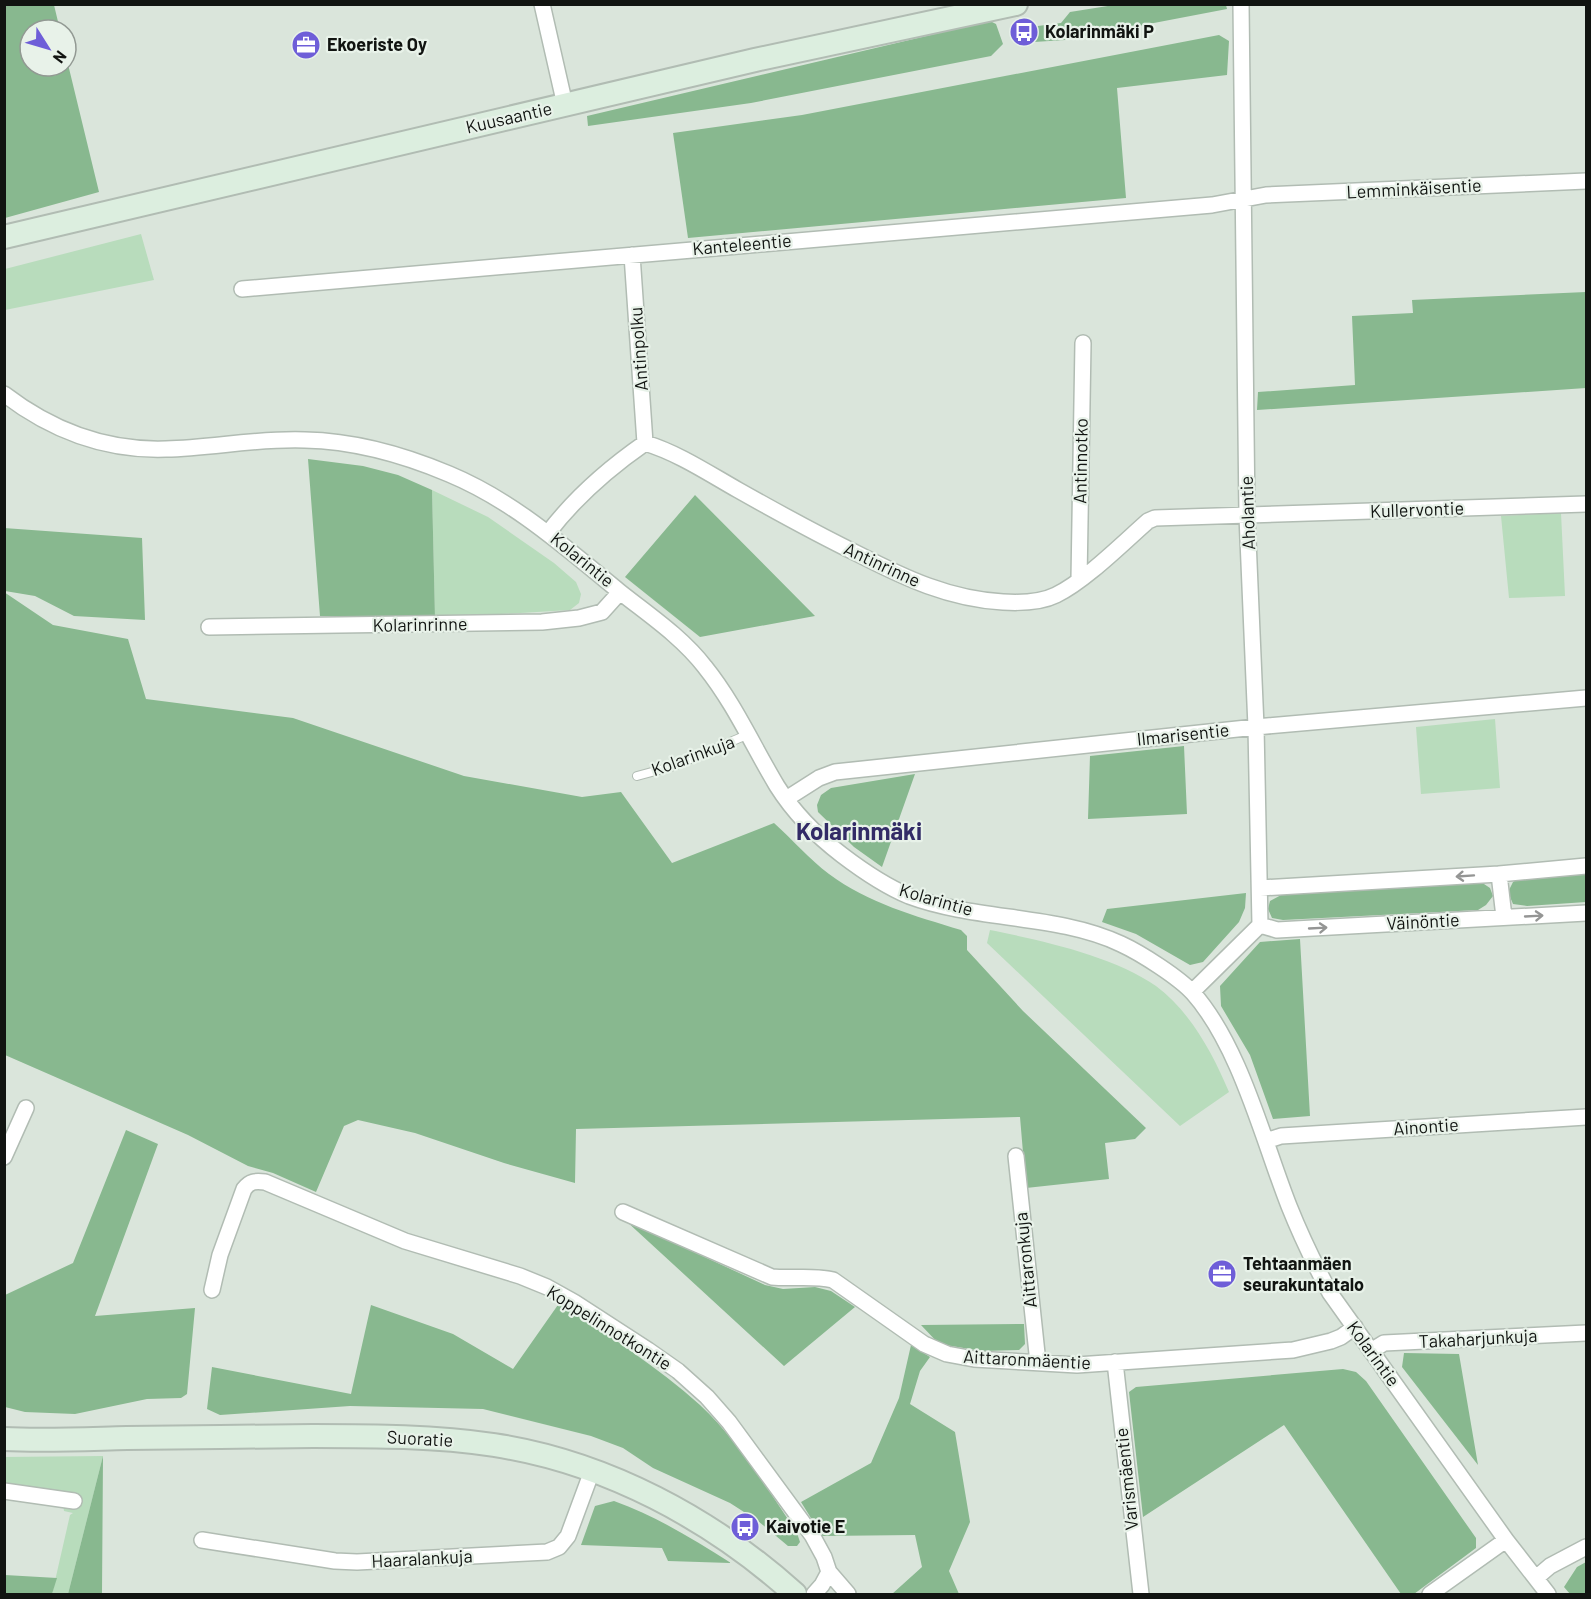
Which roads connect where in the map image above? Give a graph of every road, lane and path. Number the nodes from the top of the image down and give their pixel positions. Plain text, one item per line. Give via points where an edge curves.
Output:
1 (542, 4) edge
2 (1016, 4) edge
3 (1241, 4) edge
4 (565, 105) junction
5 (1587, 181) edge
6 (1243, 200) junction
7 (4, 237) edge
8 (632, 255) junction
9 (242, 289) dead end
10 (1083, 343) dead end
11 (4, 394) edge
12 (645, 443) junction
13 (1587, 504) edge
14 (1247, 516) junction
15 (548, 533) junction
16 (1079, 580) junction
17 (620, 592) junction
18 (209, 627) dead end
19 (1587, 698) edge
20 (1256, 727) junction
21 (749, 734) junction
22 (637, 776) dead end
23 (786, 799) junction
24 (1587, 866) edge
25 (1499, 874) junction
26 (1260, 888) junction
27 (1587, 913) edge
28 (1504, 917) junction
29 (1260, 925) junction
30 (1192, 992) junction
31 (26, 1108) dead end
32 (1587, 1117) edge
33 (1266, 1141) junction
34 (1016, 1156) dead end
35 (4, 1157) edge
36 (623, 1212) dead end
37 (212, 1290) dead end
38 (1355, 1327) junction
39 (1587, 1333) edge
40 (1371, 1351) junction
41 (1115, 1362) junction
42 (1038, 1364) junction
43 (4, 1439) edge
44 (592, 1471) junction
45 (4, 1491) edge
46 (74, 1501) dead end
47 (202, 1539) dead end
48 (1506, 1540) junction
49 (1587, 1547) edge
50 (829, 1572) junction
51 (1536, 1578) junction
52 (795, 1594) edge
53 (814, 1594) edge
54 (848, 1594) edge
55 (1141, 1594) edge
56 (1430, 1594) edge
57 (1548, 1594) edge

1 - 4 street
2 - 4 main road, Kuusaantie
3 - 6 street, Aholantie
4 - 7 main road, Kuusaantie
5 - 6 street, Lemminkäisentie via 1266,195
6 - 8 street, Kanteleentie
6 - 14 street, Aholantie
8 - 9 street, Kanteleentie
8 - 12 street, Antinpolku
10 - 16 street, Antinnotko
11 - 15 street, Kolarintie via 63,430 128,447 165,449 305,440 374,450 422,464 474,486
12 - 15 street via 589,488
12 - 16 street, Antinrinne via 688,461 807,529 935,590 964,598 1019,603 1056,595
13 - 14 street, Kullervontie
14 - 16 street, Antinrinne via 1155,518
14 - 20 street, Aholantie
15 - 17 street, Kolarintie
17 - 18 street, Kolarinrinne via 602,612 542,622
17 - 21 street, Kolarintie via 692,652
19 - 20 street, Ilmarisentie
20 - 23 street, Ilmarisentie via 835,772
20 - 26 street, Aholantie
21 - 22 lane, Kolarinkuja via 674,766
21 - 23 street, Kolarintie
23 - 30 street, Kolarintie via 842,855 877,880 908,895 942,906 1073,928 1119,942 1163,968
24 - 25 street
25 -> 26 street
25 - 28 street
26 - 29 street, Aholantie
28 -> 27 street, Väinöntie
29 -> 28 street, Väinöntie via 1277,930
29 - 30 street
30 - 33 street, Kolarintie via 1237,1066
31 - 35 street
32 - 33 street, Ainontie via 1281,1136
33 - 38 street, Kolarintie via 1311,1258
34 - 42 street, Aittaronkuja
36 - 42 street, Aittaronmäentie via 772,1277 822,1277 833,1281 911,1335 947,1354
37 - 50 street, Koppelinnotkontie via 244,1189 252,1181 265,1182 405,1241 547,1287 639,1344 678,1371 706,1397 812,1534
38 - 40 street, Kolarintie
38 - 41 street, Aittaronmäentie via 1331,1341 1293,1350
39 - 40 street, Takaharjunkuja via 1384,1343
40 - 48 street, Kolarintie
41 - 42 street, Aittaronmäentie
41 - 55 street, Varismäentie
43 - 44 main road, Suoratie via 429,1438 496,1445
44 - 47 street, Haaralankuja via 568,1536 559,1547 547,1552 357,1562
44 - 52 main road, Suoratie via 710,1528
45 - 46 street
48 - 51 street, Kolarintie
48 - 56 street
49 - 51 street
50 - 53 street
50 - 54 street
51 - 57 street, Kolarintie

